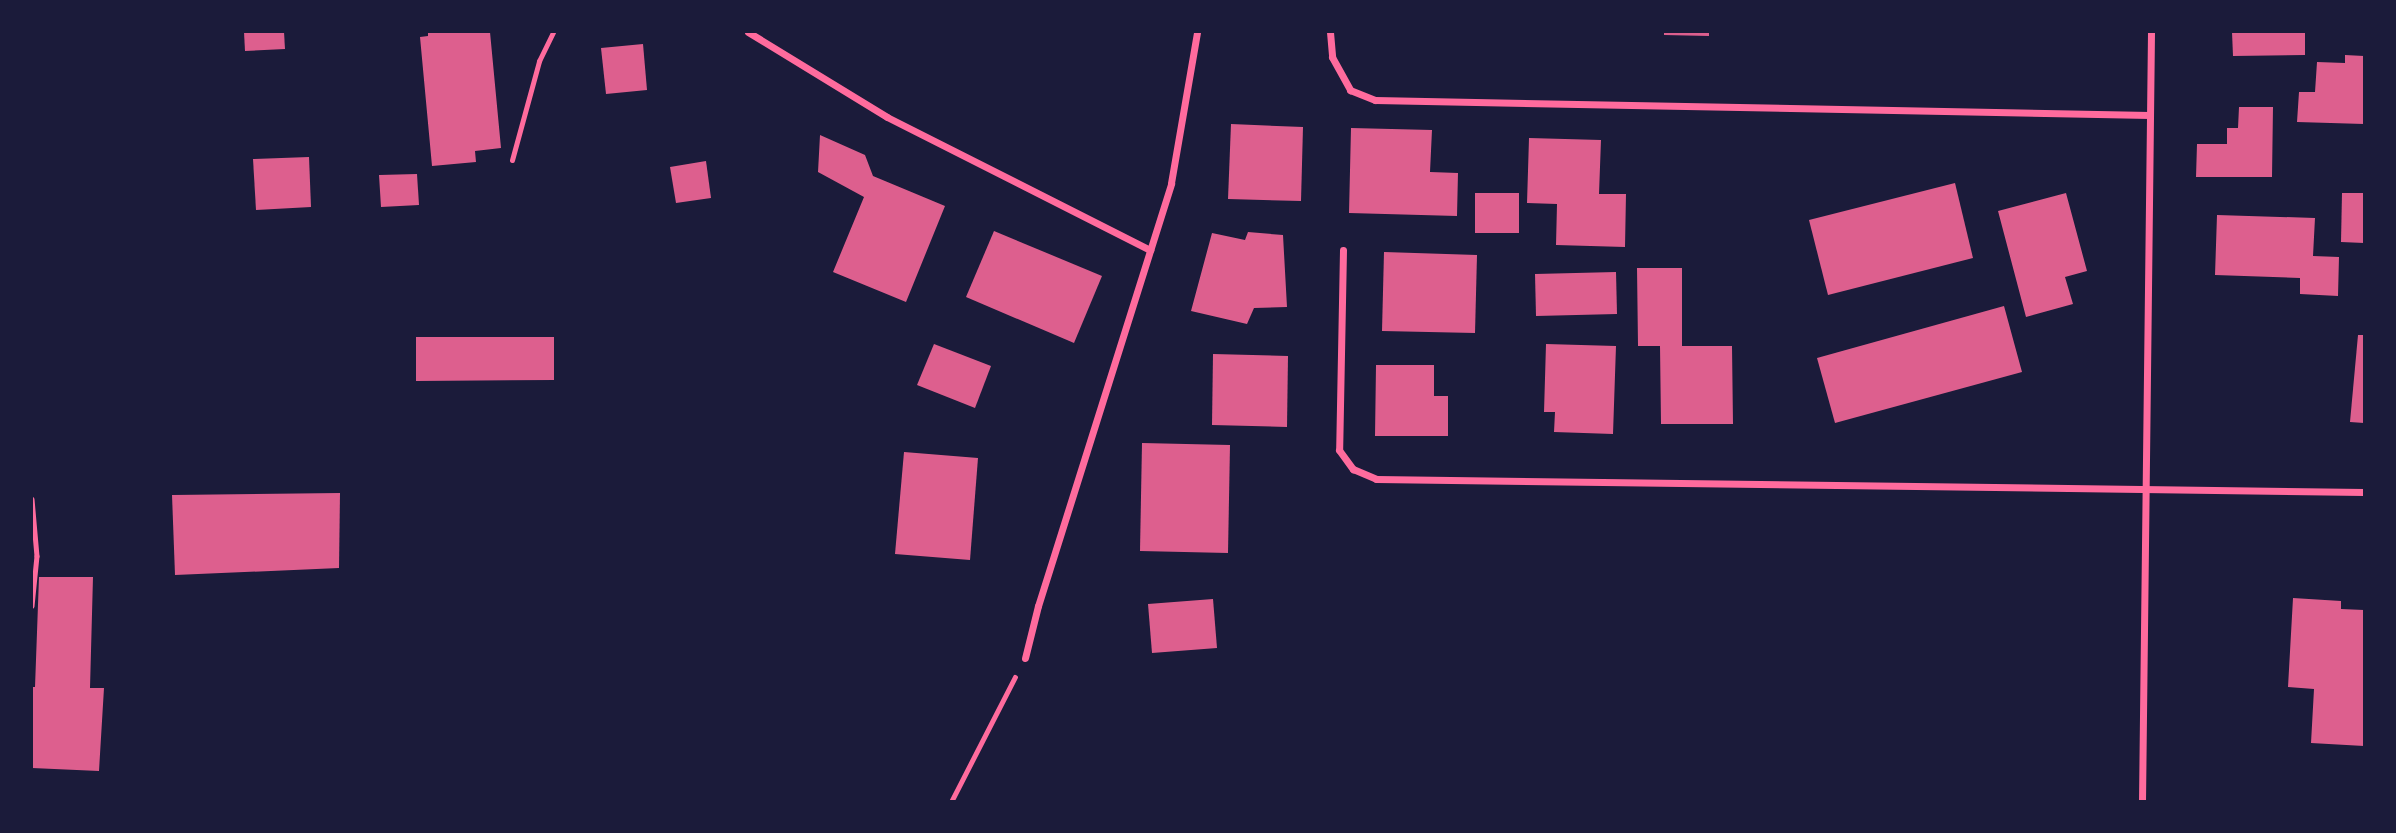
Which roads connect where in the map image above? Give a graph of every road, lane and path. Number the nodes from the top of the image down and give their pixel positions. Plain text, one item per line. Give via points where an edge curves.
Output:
1 (553, 32) edge
2 (748, 32) edge
3 (1197, 32) edge
4 (1330, 32) edge
5 (2151, 32) edge
6 (2150, 115) junction
7 (512, 160) dead end
8 (1150, 250) junction
9 (1343, 250) dead end
10 (2147, 490) junction
11 (2364, 492) edge
12 (32, 499) edge
13 (32, 606) edge
14 (1025, 658) joint
15 (951, 802) edge
16 (2142, 802) edge

1 - 7 lane via 539,61
2 - 8 street via 887,117
3 - 8 street via 1171,183
4 - 6 street via 1332,57 1350,90 1374,100
5 - 6 street
6 - 10 street
8 - 14 street
9 - 10 street via 1339,450 1353,469 1376,479
10 - 11 street
10 - 16 street
12 - 13 path via 37,556
14 - 15 path

